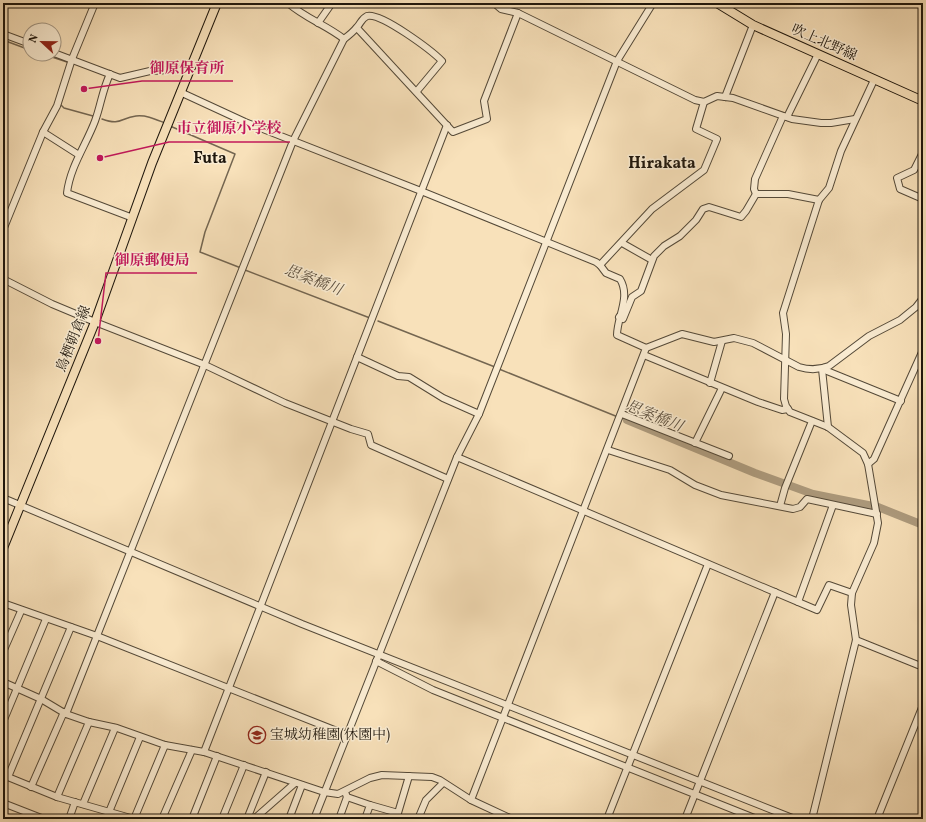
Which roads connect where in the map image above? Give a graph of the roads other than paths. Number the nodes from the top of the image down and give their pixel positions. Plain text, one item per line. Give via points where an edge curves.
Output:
1 (95, 3) edge
2 (217, 3) edge
3 (288, 3) edge
4 (332, 3) edge
5 (494, 3) edge
6 (653, 3) edge
7 (717, 3) edge
8 (515, 9) edge
9 (318, 22) junction
10 (753, 25) junction
11 (357, 28) junction
12 (3, 34) edge
13 (344, 39) junction
14 (22, 41) edge
15 (818, 54) junction
16 (62, 56) edge
17 (72, 59) junction
18 (617, 61) junction
19 (190, 68) junction
20 (110, 74) junction
21 (874, 80) junction
22 (417, 91) junction
23 (180, 92) junction
24 (725, 97) junction
25 (923, 101) edge
26 (704, 102) junction
27 (785, 117) junction
28 (856, 119) junction
29 (447, 125) junction
30 (43, 132) junction
31 (293, 141) junction
32 (923, 152) edge
33 (79, 155) junction
34 (421, 191) junction
35 (756, 194) junction
36 (923, 199) edge
37 (818, 200) junction
38 (133, 218) junction
39 (3, 230) edge
40 (546, 242) junction
41 (622, 243) junction
42 (652, 260) junction
43 (600, 265) junction
44 (3, 279) edge
45 (923, 298) edge
46 (916, 307) junction
47 (923, 309) edge
48 (619, 318) junction
49 (95, 322) junction
50 (722, 340) junction
51 (646, 348) junction
52 (923, 350) edge
53 (644, 355) junction
54 (357, 356) junction
55 (785, 359) junction
56 (205, 365) junction
57 (823, 369) junction
58 (710, 383) junction
59 (722, 388) junction
60 (901, 400) junction
61 (788, 409) junction
62 (479, 414) junction
63 (621, 417) junction
64 (332, 420) junction
65 (812, 421) junction
66 (828, 427) junction
67 (695, 443) junction
68 (608, 450) junction
69 (729, 456) dead end
70 (457, 457) junction
71 (868, 464) junction
72 (448, 479) junction
73 (3, 498) edge
74 (21, 505) junction
75 (833, 505) junction
76 (780, 506) junction
77 (584, 511) junction
78 (877, 514) junction
79 (3, 548) edge
80 (130, 552) junction
81 (708, 564) junction
82 (775, 592) junction
83 (852, 593) junction
84 (798, 602) junction
85 (3, 603) edge
86 (261, 607) junction
87 (21, 611) junction
88 (46, 619) junction
89 (71, 627) junction
90 (97, 636) junction
91 (856, 640) junction
92 (3, 652) edge
93 (379, 654) junction
94 (376, 661) junction
95 (923, 667) edge
96 (3, 682) edge
97 (229, 687) junction
98 (17, 689) junction
99 (41, 700) junction
100 (507, 705) junction
101 (923, 705) edge
102 (65, 713) junction
103 (502, 718) junction
104 (3, 722) edge
105 (89, 722) junction
106 (114, 728) junction
107 (347, 735) junction
108 (140, 737) junction
109 (165, 745) junction
110 (192, 750) junction
111 (204, 752) junction
112 (633, 755) junction
113 (217, 756) junction
114 (244, 764) junction
115 (628, 768) junction
116 (266, 772) junction
117 (6, 776) edge
118 (409, 776) junction
119 (700, 781) junction
120 (295, 783) junction
121 (443, 783) junction
122 (302, 785) junction
123 (32, 787) junction
124 (324, 792) junction
125 (694, 794) junction
126 (346, 795) junction
127 (57, 797) junction
128 (471, 800) junction
129 (75, 802) junction
130 (3, 803) edge
131 (83, 804) junction
132 (370, 805) junction
133 (109, 812) junction
134 (509, 818) edge
135 (44, 819) edge
136 (69, 819) edge
137 (134, 819) edge
138 (162, 819) edge
139 (192, 819) edge
140 (222, 819) edge
141 (247, 819) edge
142 (254, 819) edge
143 (288, 819) edge
144 (314, 819) edge
145 (339, 819) edge
146 (365, 819) edge
147 (418, 819) edge
148 (607, 819) edge
149 (685, 819) edge
150 (757, 819) edge
151 (795, 819) edge
152 (812, 819) edge
153 (877, 819) edge

1 - 17 street
2 - 19 main road, 鳥栖朝倉線
3 - 9 street via 300,13
4 - 9 street
5 - 8 street via 501,8
6 - 18 street
7 - 10 main road, 吹上北野線
8 - 18 street
8 - 29 street via 484,101 487,119 453,132
9 - 13 street
10 - 15 main road, 吹上北野線
10 - 24 street
11 - 13 street
11 - 22 street
11 - 22 street via 363,18 376,17 412,37 442,62
12 - 14 street
13 - 31 street
15 - 21 main road, 吹上北野線
15 - 27 street
16 - 17 street
17 - 20 street
17 - 30 street via 56,106
18 - 26 street via 695,100
18 - 40 street
19 - 20 street via 150,71 125,78
19 - 23 main road, 鳥栖朝倉線
20 - 33 street via 102,92 95,121
21 - 25 main road, 吹上北野線
21 - 28 street
22 - 29 street
23 - 31 street
23 - 38 main road, 鳥栖朝倉線
24 - 26 street via 717,96
24 - 27 street via 750,103
26 - 41 street via 696,129 717,139 706,167 652,209
27 - 28 street via 831,123
27 - 35 street via 755,179
28 - 37 street via 828,188
29 - 34 street
30 - 33 street
30 - 39 street
31 - 34 street
31 - 56 street
32 - 36 street via 914,170 897,178 900,189
33 - 38 street via 67,193
34 - 40 street
34 - 54 street
35 - 37 street via 788,194
35 - 42 street via 741,217 705,207 680,236 664,246
37 - 55 street via 783,313 786,334
38 - 49 main road, 鳥栖朝倉線
40 - 43 street
40 - 62 street
41 - 42 street
41 - 43 street
42 - 48 street via 641,291 632,297 626,316 623,319
43 - 48 street via 606,273 622,281 623,305
44 - 49 street
45 - 46 street
46 - 47 street
46 - 57 street
48 - 51 street via 617,335
49 - 56 street
49 - 74 main road, 鳥栖朝倉線
50 - 51 street via 705,340 682,334
50 - 55 street via 744,340
50 - 58 street
51 - 53 street
52 - 60 street
53 - 58 street
53 - 63 street
54 - 62 street via 398,376 409,377 432,393
54 - 64 street
55 - 57 street via 806,369
55 - 61 street via 784,400
56 - 64 street via 285,402
56 - 80 street
57 - 60 street
57 - 66 street
58 - 59 street
59 - 61 street via 775,409
59 - 67 street
60 - 71 street via 874,459
61 - 65 street
62 - 70 street
63 - 67 street
63 - 68 street
64 - 72 street via 368,434 371,445
64 - 86 street
65 - 66 street
65 - 76 street
66 - 71 street via 864,453
67 - 69 street
68 - 76 street via 670,470 705,490 732,498
68 - 77 street
70 - 72 street
70 - 77 street
71 - 78 street
72 - 93 street
73 - 74 street
74 - 79 main road, 鳥栖朝倉線
74 - 80 street
75 - 76 street via 807,500 793,509
75 - 78 street
75 - 84 street
77 - 81 street
77 - 100 street
78 - 83 street via 876,535
80 - 86 street
80 - 90 street
81 - 82 street
81 - 112 street
82 - 84 street
82 - 119 street
83 - 84 street via 829,586 818,610
83 - 91 street via 851,605
85 - 87 street
86 - 93 street
86 - 97 street
87 - 88 street
87 - 92 street
88 - 89 street
88 - 98 street
89 - 90 street
89 - 99 street
90 - 97 street
90 - 102 street
91 - 95 street
91 - 152 street
93 - 94 street
93 - 100 street
94 - 103 street via 433,690
94 - 107 street
96 - 98 street
97 - 107 street
97 - 111 street
98 - 99 street
98 - 104 street
99 - 102 street
99 - 117 street
100 - 103 street
100 - 112 street
101 - 153 street
102 - 105 street
102 - 123 street
103 - 115 street
103 - 128 street
105 - 106 street
105 - 127 street
106 - 108 street
106 - 131 street
107 - 124 street
108 - 109 street
108 - 133 street
109 - 110 street
109 - 137 street
110 - 111 street
110 - 138 street
111 - 113 street
112 - 115 street
112 - 119 street
113 - 114 street
113 - 139 street
114 - 116 street
114 - 140 street
115 - 125 street
115 - 148 street
116 - 120 street
116 - 141 street
117 - 123 street
118 - 121 street via 432,777
118 - 126 street via 375,777 358,784
118 - 132 street via 398,813
119 - 125 street
119 - 151 street
120 - 122 street
120 - 142 street
121 - 128 street
121 - 147 street via 426,800
122 - 124 street
122 - 143 street
123 - 127 street
124 - 126 street
124 - 144 street
125 - 149 street
125 - 150 street
126 - 132 street
126 - 145 street
127 - 129 street
128 - 134 street
129 - 131 street
129 - 136 street
130 - 135 street
131 - 133 street
132 - 146 street
133 - 137 street

